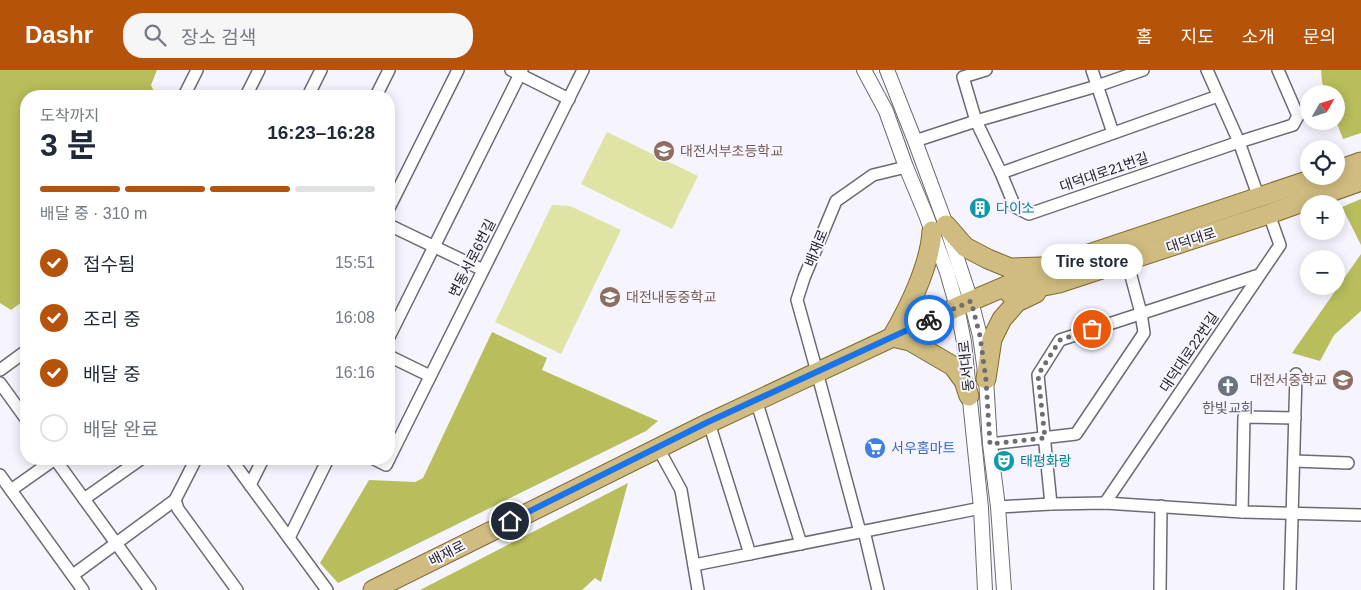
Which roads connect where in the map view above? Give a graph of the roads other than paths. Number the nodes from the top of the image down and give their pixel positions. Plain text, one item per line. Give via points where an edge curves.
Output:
1 (197, 70) edge
2 (259, 70) edge
3 (321, 70) edge
4 (389, 70) edge
5 (458, 70) edge
6 (583, 70) edge
7 (864, 70) edge
8 (886, 70) edge
9 (986, 70) edge
10 (1092, 70) edge
11 (1143, 70) edge
12 (1208, 70) edge
13 (1278, 70) edge
14 (517, 71) edge
15 (1097, 86) junction
16 (187, 90) edge
17 (249, 90) edge
18 (311, 90) edge
19 (379, 90) edge
20 (1218, 96) junction
21 (568, 99) junction
22 (976, 121) junction
23 (1113, 133) junction
24 (915, 141) junction
25 (1239, 142) junction
26 (1361, 162) edge
27 (906, 167) junction
28 (1345, 168) edge
29 (1001, 173) junction
30 (1361, 181) edge
31 (1300, 184) edge
32 (395, 196) edge
33 (1259, 198) junction
34 (1269, 214) junction
35 (395, 228) edge
36 (939, 228) junction
37 (434, 247) junction
38 (1127, 261) junction
39 (483, 270) junction
40 (1056, 275) junction
41 (1259, 275) junction
42 (964, 304) junction
43 (1141, 313) junction
44 (395, 325) edge
45 (892, 337) junction
46 (20, 355) edge
47 (395, 359) edge
48 (0, 370) edge
49 (818, 372) junction
50 (1296, 374) dead end
51 (430, 376) junction
52 (986, 380) junction
53 (0, 383) edge
54 (969, 396) junction
55 (756, 400) junction
56 (20, 409) edge
57 (1295, 418) junction
58 (708, 422) junction
59 (1045, 438) junction
60 (990, 444) junction
61 (395, 447) edge
62 (658, 448) junction
63 (1294, 461) junction
64 (1348, 463) dead end
65 (46, 465) edge
66 (59, 465) edge
67 (133, 465) edge
68 (193, 465) edge
69 (235, 465) edge
70 (260, 465) edge
71 (325, 465) edge
72 (0, 476) edge
73 (250, 485) junction
74 (11, 490) junction
75 (84, 500) junction
76 (175, 500) junction
77 (1105, 503) junction
78 (1051, 504) junction
79 (1161, 506) junction
80 (998, 507) junction
81 (981, 508) junction
82 (1242, 512) junction
83 (1292, 514) junction
84 (1361, 515) edge
85 (862, 532) junction
86 (289, 538) junction
87 (116, 543) junction
88 (801, 544) junction
89 (750, 554) junction
90 (694, 566) junction
91 (73, 576) junction
92 (83, 590) edge
93 (150, 590) edge
94 (237, 590) edge
95 (327, 590) edge
96 (373, 590) edge
97 (698, 590) edge
98 (878, 590) edge
99 (985, 590) edge
100 (1004, 590) edge
101 (1160, 590) edge
102 (1290, 590) edge

1 - 16 street
2 - 17 street
3 - 18 street
4 - 19 street
5 - 32 street
6 - 21 street, 변동서로6번길
7 - 27 street, 동서대로 via 886,112
8 - 24 street, 동서대로
9 - 22 street, 대덕대로21번길 via 963,77
10 - 15 street
11 - 15 street
12 - 20 street
13 - 25 street, 대덕대로21번길 via 1298,116 1294,125
14 - 21 street
14 - 37 street
15 - 22 street
15 - 23 street
20 - 23 street
20 - 25 street
21 - 39 street, 변동서로6번길
22 - 24 street
22 - 29 street, 대덕대로21번길
23 - 29 street
24 - 36 street, 동서대로
25 - 29 street, 대덕대로21번길 via 1030,214 1015,207
25 - 33 street
26 - 28 main road
27 - 36 street, 동서대로
27 - 49 street, 배재로 via 873,175 836,201 797,300
30 - 34 main road, 대덕대로
31 - 33 main road, 대덕대로
33 - 40 main road, 대덕대로
34 - 38 main road, 대덕대로
34 - 41 street, 대덕대로22번길 via 1280,245
35 - 37 street
36 - 40 main road via 965,247 1010,268
36 - 42 street, 동서대로
36 - 45 main road via 905,316
37 - 39 street
37 - 44 street
38 - 40 main road, 대덕대로
38 - 43 street
39 - 51 street, 변동서로6번길
40 - 42 main road, 대덕대로
40 - 52 main road via 1017,302 1002,320 992,339
41 - 43 street
41 - 77 street, 대덕대로22번길
42 - 45 main road, 배재로
42 - 52 street, 동서대로 via 980,336
42 - 54 street, 동서대로
43 - 59 street via 1144,333 1076,434
43 - 59 street via 1060,340 1038,375
45 - 49 main road, 배재로
45 - 54 main road via 910,341 953,366 964,381
46 - 48 street
47 - 51 street
49 - 55 main road, 배재로
49 - 85 street, 배재로
50 - 57 street
51 - 61 street, 변동서로6번길
52 - 60 street, 동서대로
53 - 56 street
54 - 81 street, 동서대로
55 - 58 main road, 배재로
55 - 88 street
57 - 63 street
57 - 82 street via 1244,417
58 - 62 main road, 배재로
58 - 89 street
59 - 60 street
59 - 78 street
60 - 80 street, 동서대로
62 - 90 street via 681,490
62 - 96 main road, 배재로
63 - 64 street
63 - 83 street
65 - 74 street
66 - 75 street
67 - 75 street
68 - 76 street
69 - 73 street
70 - 73 street
71 - 86 street
72 - 74 street
73 - 86 street
74 - 91 street
75 - 87 street
76 - 87 street
76 - 94 street via 178,509
77 - 78 street
77 - 79 street
78 - 80 street
79 - 82 street
79 - 101 street
80 - 100 street, 동서대로
81 - 85 street
81 - 99 street, 동서대로
82 - 83 street
83 - 84 street
83 - 102 street
85 - 88 street
85 - 98 street, 배재로
86 - 95 street
87 - 91 street
87 - 93 street
88 - 89 street
89 - 90 street
90 - 97 street
91 - 92 street

